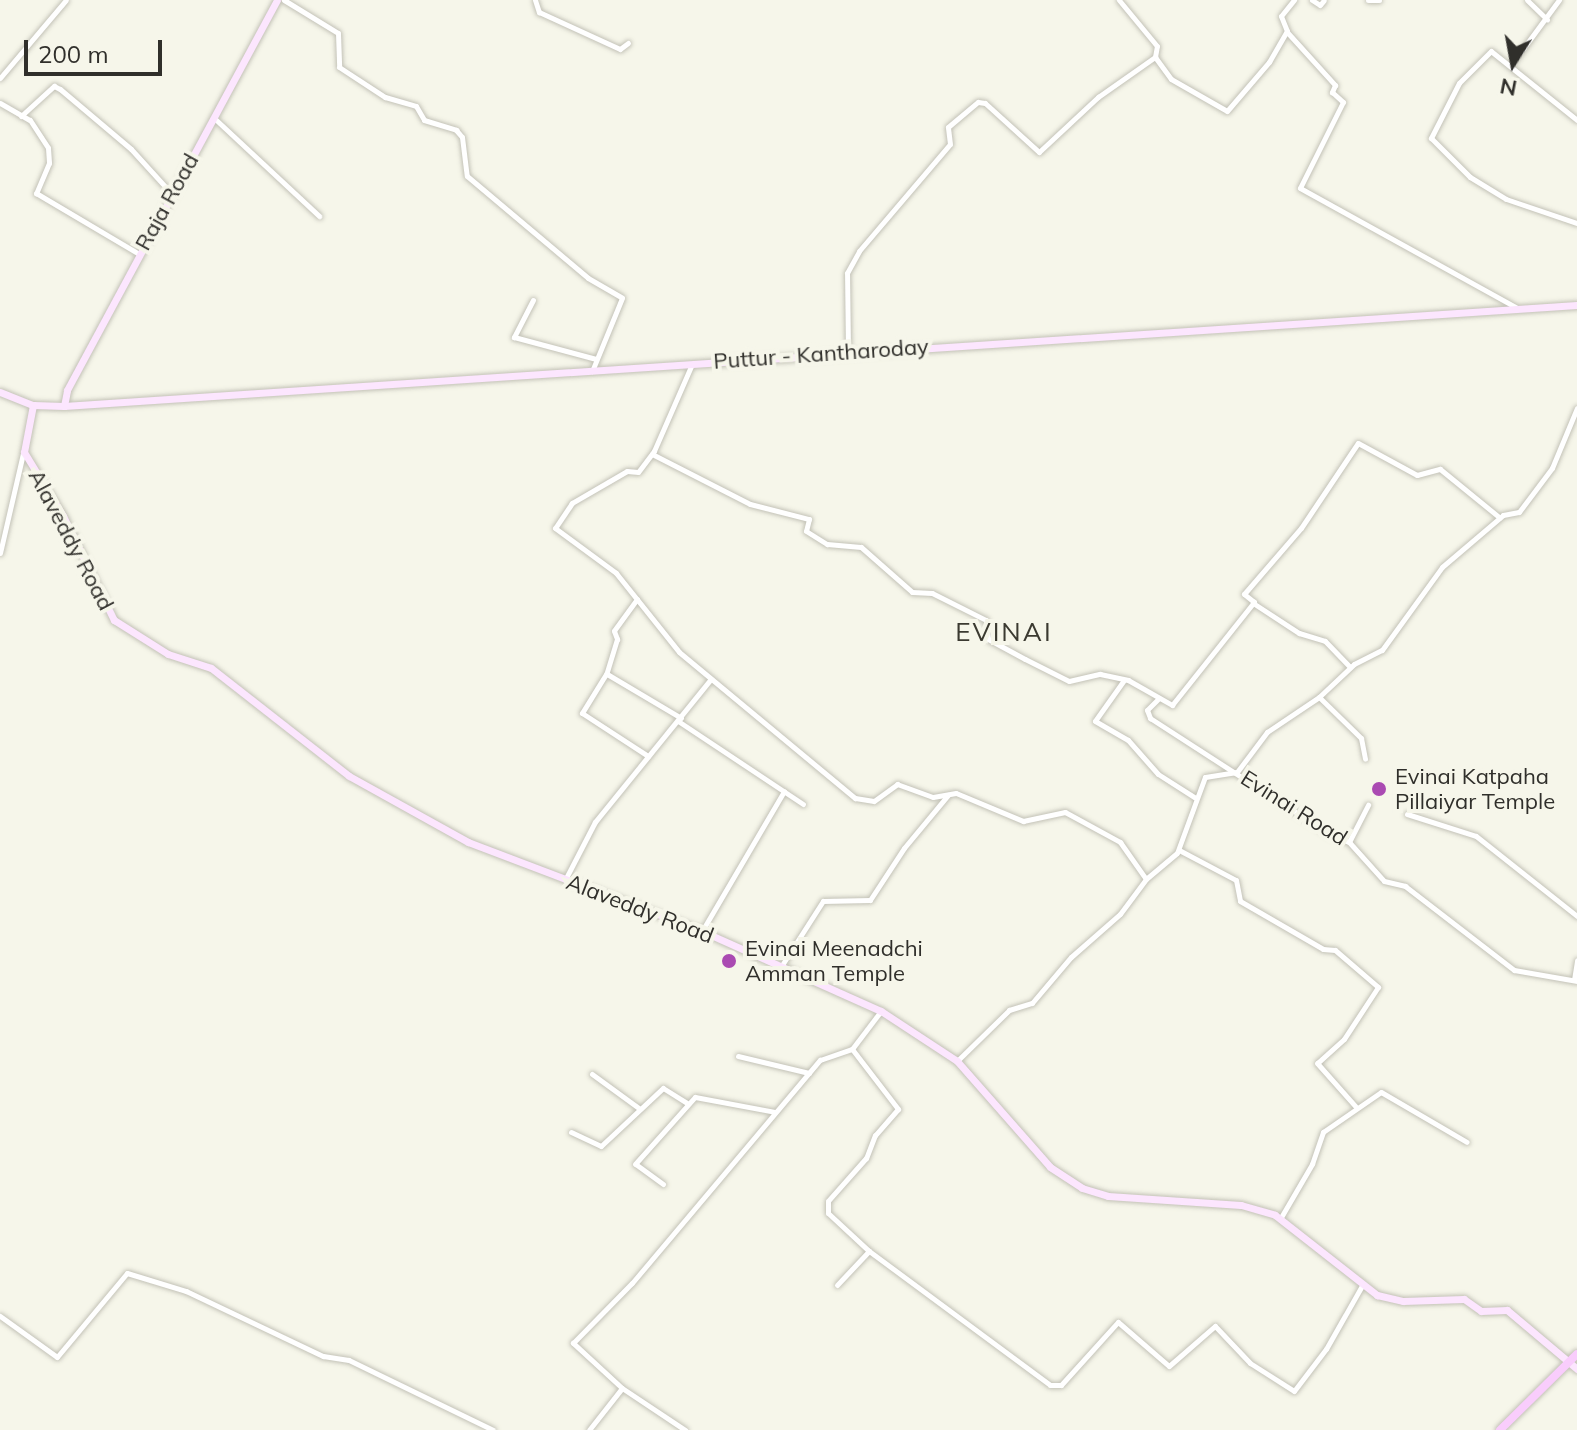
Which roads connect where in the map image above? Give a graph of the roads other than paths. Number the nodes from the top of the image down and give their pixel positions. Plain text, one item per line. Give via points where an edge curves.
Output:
1 (66, 0) edge
2 (277, 0) edge
3 (284, 0) edge
4 (535, 0) edge
5 (1294, 0) edge
6 (1312, 0) edge
7 (1324, 0) edge
8 (1368, 0) edge
9 (1379, 0) edge
10 (1527, 0) edge
11 (1559, 0) edge
12 (1122, 1) edge
13 (1547, 19) junction
14 (1287, 32) junction
15 (628, 43) dead end
16 (1155, 57) junction
17 (1511, 65) junction
18 (0, 78) edge
19 (0, 103) edge
20 (20, 117) junction
21 (214, 118) junction
22 (1577, 120) edge
23 (172, 194) junction
24 (319, 216) dead end
25 (1577, 223) edge
26 (139, 254) junction
27 (533, 300) dead end
28 (1577, 305) edge
29 (1519, 309) junction
30 (848, 351) junction
31 (596, 359) junction
32 (692, 364) junction
33 (592, 371) junction
34 (0, 392) edge
35 (33, 405) junction
36 (64, 406) junction
37 (1577, 408) edge
38 (24, 452) junction
39 (652, 454) junction
40 (1500, 518) junction
41 (0, 553) edge
42 (637, 599) junction
43 (1253, 603) junction
44 (1350, 667) junction
45 (607, 674) dead end
46 (711, 679) junction
47 (1124, 680) junction
48 (1319, 697) junction
49 (1159, 698) junction
50 (680, 720) junction
51 (648, 756) junction
52 (1365, 759) dead end
53 (1237, 772) junction
54 (784, 791) junction
55 (951, 792) junction
56 (1194, 797) junction
57 (803, 804) dead end
58 (1368, 805) dead end
59 (1407, 814) dead end
60 (1349, 842) junction
61 (1179, 850) junction
62 (1146, 879) junction
63 (565, 880) junction
64 (1577, 916) edge
65 (702, 931) junction
66 (1577, 960) edge
67 (782, 965) junction
68 (1575, 981) edge
69 (881, 1011) junction
70 (852, 1049) junction
71 (738, 1056) dead end
72 (957, 1061) junction
73 (809, 1073) junction
74 (592, 1074) dead end
75 (687, 1103) junction
76 (1357, 1108) junction
77 (640, 1109) junction
78 (775, 1112) junction
79 (571, 1132) dead end
80 (1467, 1142) dead end
81 (663, 1184) dead end
82 (1280, 1219) junction
83 (869, 1251) junction
84 (1363, 1284) junction
85 (837, 1285) dead end
86 (0, 1316) edge
87 (1574, 1357) edge
88 (1577, 1369) edge
89 (622, 1388) junction
90 (493, 1430) edge
91 (589, 1430) edge
92 (685, 1430) edge
93 (1500, 1430) edge

1 - 18 street
2 - 21 street, Raja Road
3 - 31 street via 338,33 339,67 385,97 416,106 424,120 456,130 462,137 467,176 588,278 622,298
4 - 15 street via 539,12 620,49
5 - 14 street via 1281,16
6 - 7 street via 1320,5
8 - 9 street
10 - 13 street
11 - 13 street
12 - 16 street via 1157,46
13 - 17 street
14 - 16 street via 1227,111 1171,79
14 - 29 street via 1335,85 1332,92 1343,102 1300,188
16 - 30 street via 1098,97 1039,152 985,103 978,102 948,127 950,144 868,240 847,273
17 - 22 street
17 - 25 street via 1491,51 1484,56 1459,83 1431,138 1470,177 1506,199
19 - 20 street
20 - 23 street via 54,86 60,89 131,149
20 - 26 street via 30,120 48,148 49,163 36,193
21 - 23 street, Raja Road
21 - 24 street
23 - 26 street, Raja Road
26 - 36 street, Raja Road via 67,390
27 - 31 street via 514,337
28 - 29 street, Puttur - Kantharoday
29 - 30 street, Puttur - Kantharoday
30 - 32 street, Puttur - Kantharoday
31 - 33 street
32 - 33 street, Puttur - Kantharoday
32 - 39 street
33 - 36 street, Puttur - Kantharoday
34 - 35 street, Puttur - Kantharoday
35 - 36 street, Puttur - Kantharoday
35 - 38 street, Alaveddy Road
37 - 40 street via 1541,485 1519,512
38 - 41 street
38 - 63 street, Alaveddy Road via 63,516 114,620 168,654 211,668 349,776 468,842
39 - 42 street via 638,472 627,471 572,503 555,522 555,528 616,573
39 - 47 street via 750,504 809,519 806,531 827,544 861,547 912,592 932,593 986,620 988,639 1069,681 1100,674
40 - 43 street via 1440,469 1417,475 1358,443 1301,528 1244,594
40 - 44 street via 1442,567 1382,650
42 - 46 street via 679,652
42 - 51 street via 614,631 617,639 606,674 582,713
43 - 44 street via 1299,633 1325,641
43 - 49 street via 1180,698 1172,705
44 - 48 street
45 - 50 street
46 - 50 street
46 - 55 street via 855,798 874,801 897,784 933,797
47 - 49 street
47 - 56 street via 1095,721 1128,740 1158,774
48 - 52 street via 1361,738
48 - 53 street via 1267,732
49 - 53 street, Evinai Road via 1147,710 1150,718
50 - 51 street
50 - 54 street
51 - 63 street via 595,822
53 - 56 street via 1209,774
53 - 60 street, Evinai Road
54 - 57 street
54 - 65 street
55 - 62 street via 1023,821 1054,811 1076,816 1120,842
55 - 67 street via 870,900 823,901
56 - 61 street
58 - 60 street
59 - 64 street via 1476,836
60 - 68 street, Evinai Road via 1384,881 1405,886 1514,970
61 - 62 street
61 - 76 street via 1236,880 1240,901 1323,949 1335,950 1378,987 1344,1039 1317,1063
62 - 72 street via 1120,914 1071,957 1032,1003 1009,1010
63 - 65 street, Alaveddy Road
65 - 67 street, Alaveddy Road
66 - 68 street
67 - 69 street, Alaveddy Road
69 - 70 street
69 - 72 street, Alaveddy Road
70 - 73 street via 820,1060
70 - 83 street via 898,1109 826,1208
71 - 73 street
72 - 82 street, Alaveddy Road via 1050,1167 1082,1188 1108,1196 1241,1205
73 - 78 street
74 - 77 street
75 - 77 street via 663,1088
75 - 78 street via 700,1096
75 - 81 street via 635,1164
76 - 80 street via 1381,1092
76 - 82 street via 1323,1132 1312,1164
77 - 79 street via 601,1146
78 - 89 street via 632,1283 573,1343
82 - 84 street, Alaveddy Road
83 - 84 street via 1055,1387 1118,1322 1169,1366 1215,1326 1250,1363 1294,1391 1326,1349
83 - 85 street
84 - 87 street, Alaveddy Road via 1377,1295 1403,1301 1439,1296 1464,1299 1481,1311 1507,1310
86 - 90 street via 57,1357 127,1273 186,1291 323,1356 349,1360
87 - 88 street, Alaveddy Road
87 - 93 main road
89 - 91 street
89 - 92 street

